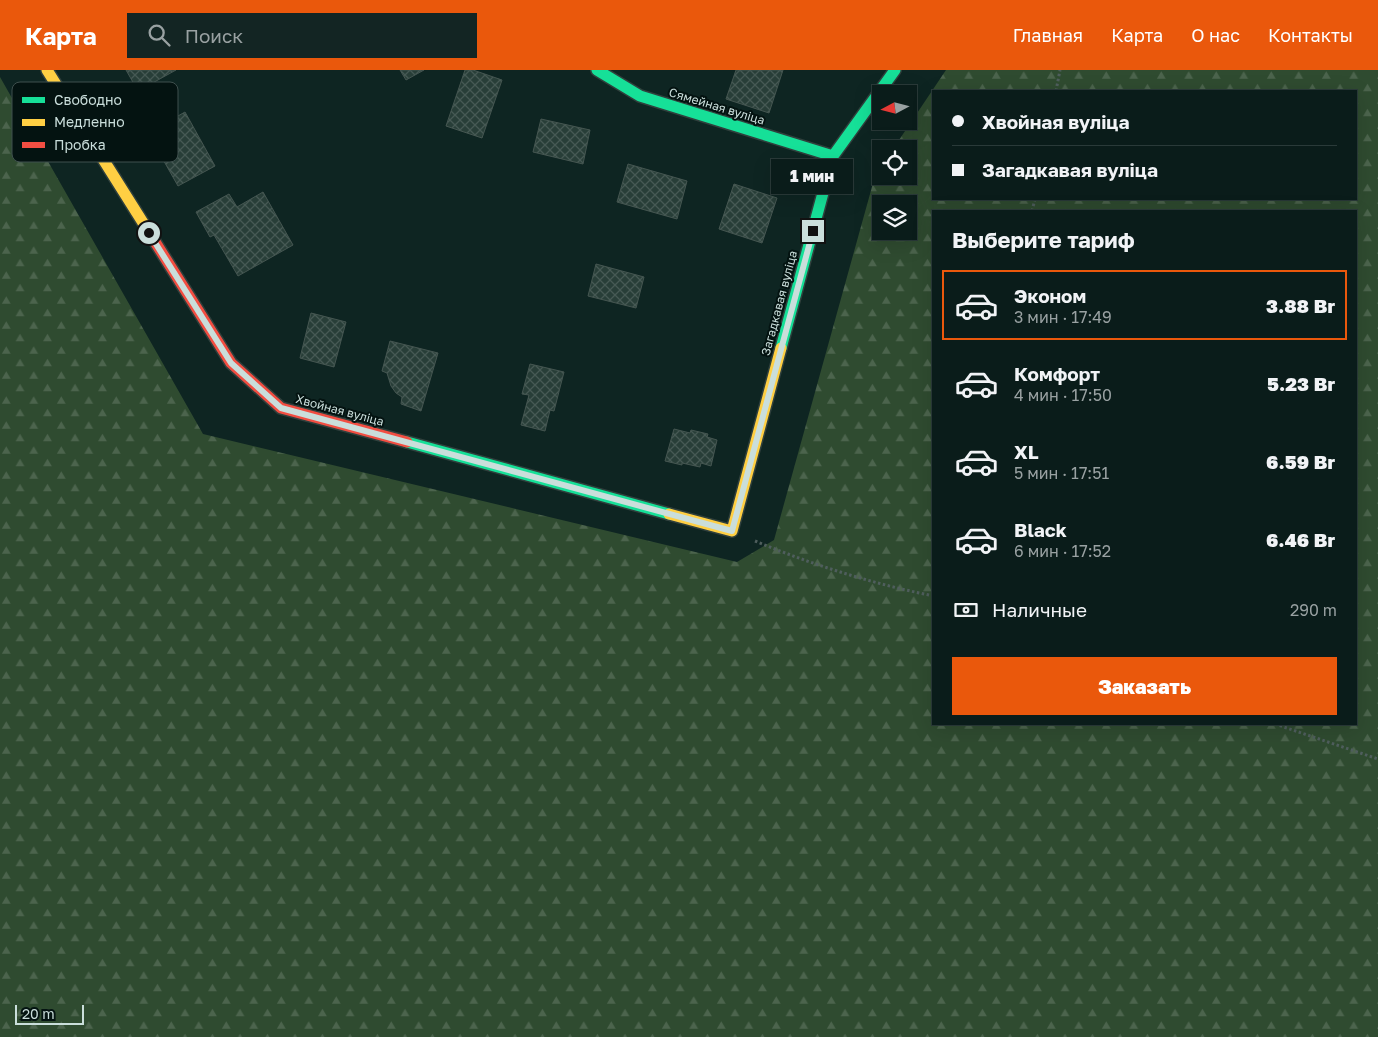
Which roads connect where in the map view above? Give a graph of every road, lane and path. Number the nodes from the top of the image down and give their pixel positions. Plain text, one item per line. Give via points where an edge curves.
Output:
1 (47, 70) edge
2 (597, 70) edge
3 (895, 70) edge
4 (1060, 70) edge
5 (55, 82) edge
6 (1056, 90) edge
7 (833, 156) junction
8 (105, 162) edge
9 (732, 531) junction
10 (932, 596) edge
11 (1278, 725) edge
12 (1378, 759) edge

1 - 5 street, Хвойная вуліца
2 - 7 street, Сямейная вуліца via 640,96
3 - 7 street, Загадкавая вуліца
4 - 6 path
7 - 9 street, Загадкавая вуліца
8 - 9 street, Хвойная вуліца via 231,363 281,408
9 - 10 path via 838,571 900,590
11 - 12 path

